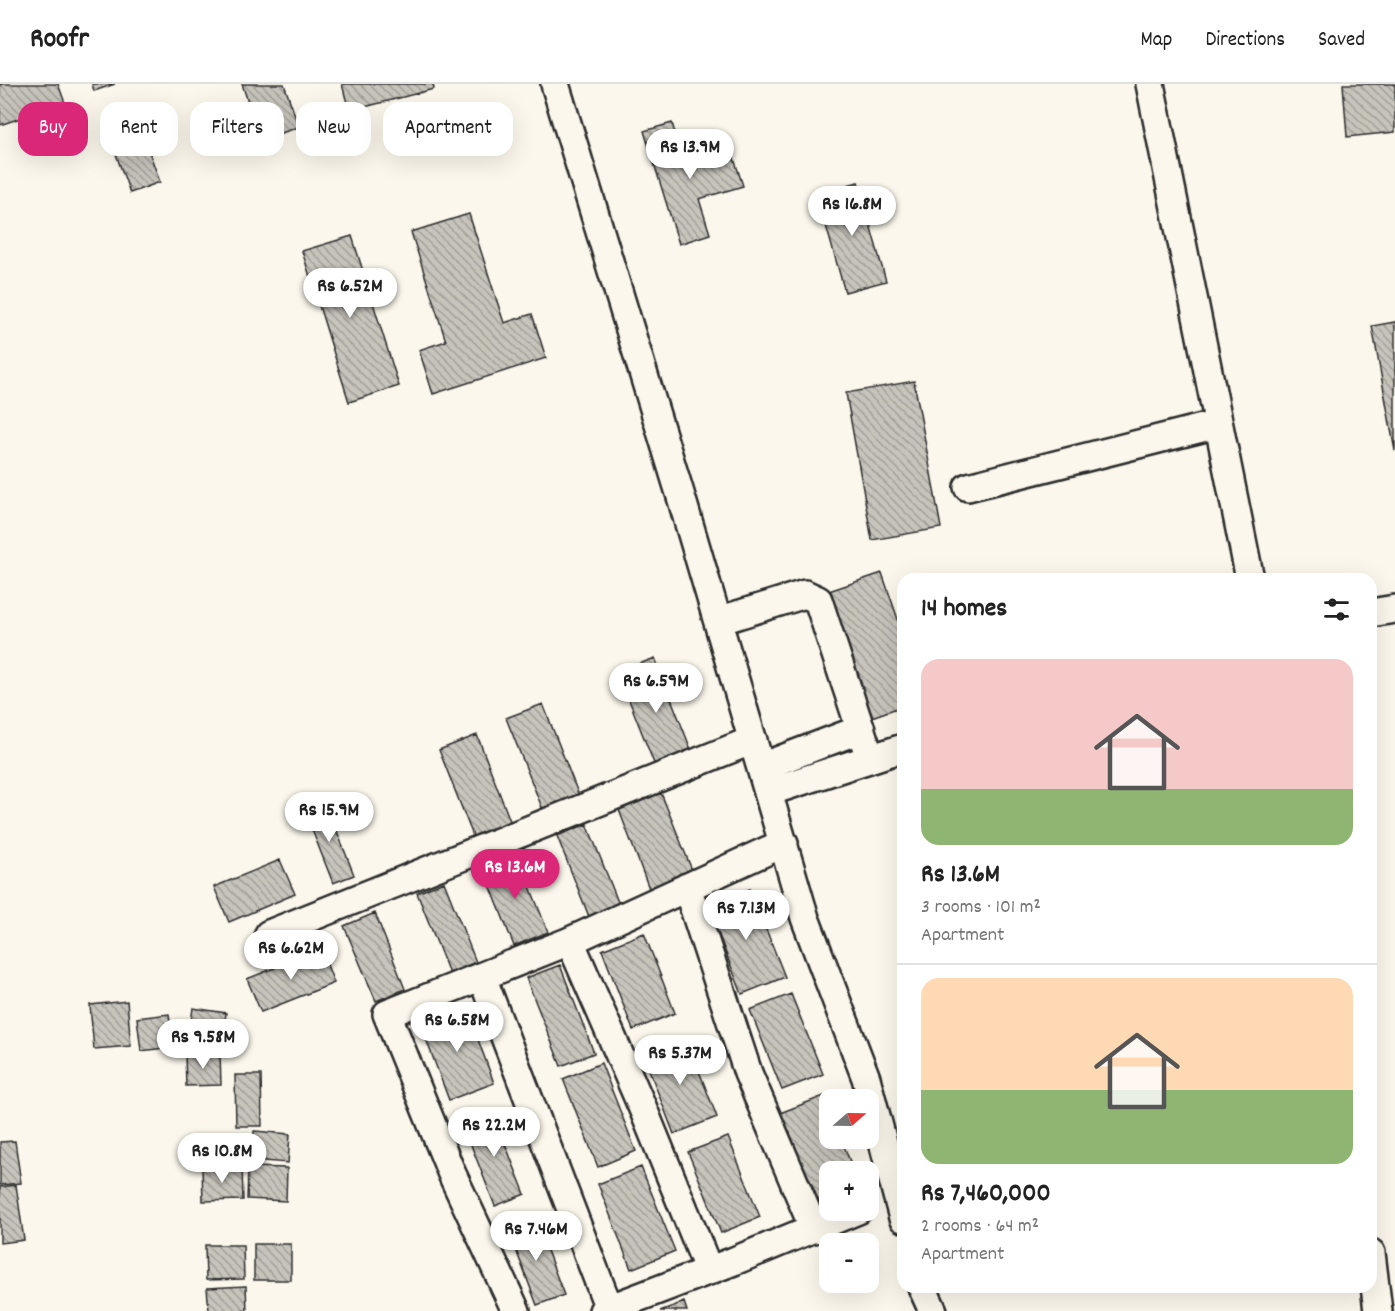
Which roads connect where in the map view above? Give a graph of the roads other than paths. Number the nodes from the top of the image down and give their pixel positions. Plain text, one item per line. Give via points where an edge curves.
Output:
1 (555, 84) edge
2 (1150, 84) edge
3 (1218, 424) junction
4 (968, 487) dead end
5 (1249, 573) edge
6 (1395, 609) edge
7 (1377, 612) edge
8 (718, 621) junction
9 (861, 729) junction
10 (753, 740) junction
11 (897, 750) edge
12 (870, 759) junction
13 (764, 779) junction
14 (784, 843) junction
15 (687, 887) junction
16 (269, 934) dead end
17 (570, 941) junction
18 (482, 976) junction
19 (897, 1195) edge
20 (879, 1206) edge
21 (897, 1207) edge
22 (833, 1221) edge
23 (814, 1229) junction
24 (709, 1271) junction
25 (925, 1293) edge
26 (1376, 1293) edge
27 (608, 1310) edge
28 (516, 1311) edge
29 (933, 1311) edge
30 (1378, 1311) edge

1 - 8 street
2 - 3 street
3 - 4 street
3 - 5 street
6 - 7 street
8 - 9 street via 805,594 818,600
8 - 10 street
9 - 12 street
9 - 13 street
10 - 13 street
10 - 16 street
11 - 12 street
12 - 13 street
13 - 14 street
14 - 15 street
14 - 19 street via 805,918 867,1078
15 - 17 street
15 - 23 street via 748,1073
17 - 18 street
17 - 24 street
18 - 27 street
18 - 28 street via 387,1014 452,1174
20 - 21 street
22 - 23 street
23 - 24 street
24 - 27 street
25 - 29 street
26 - 30 street

